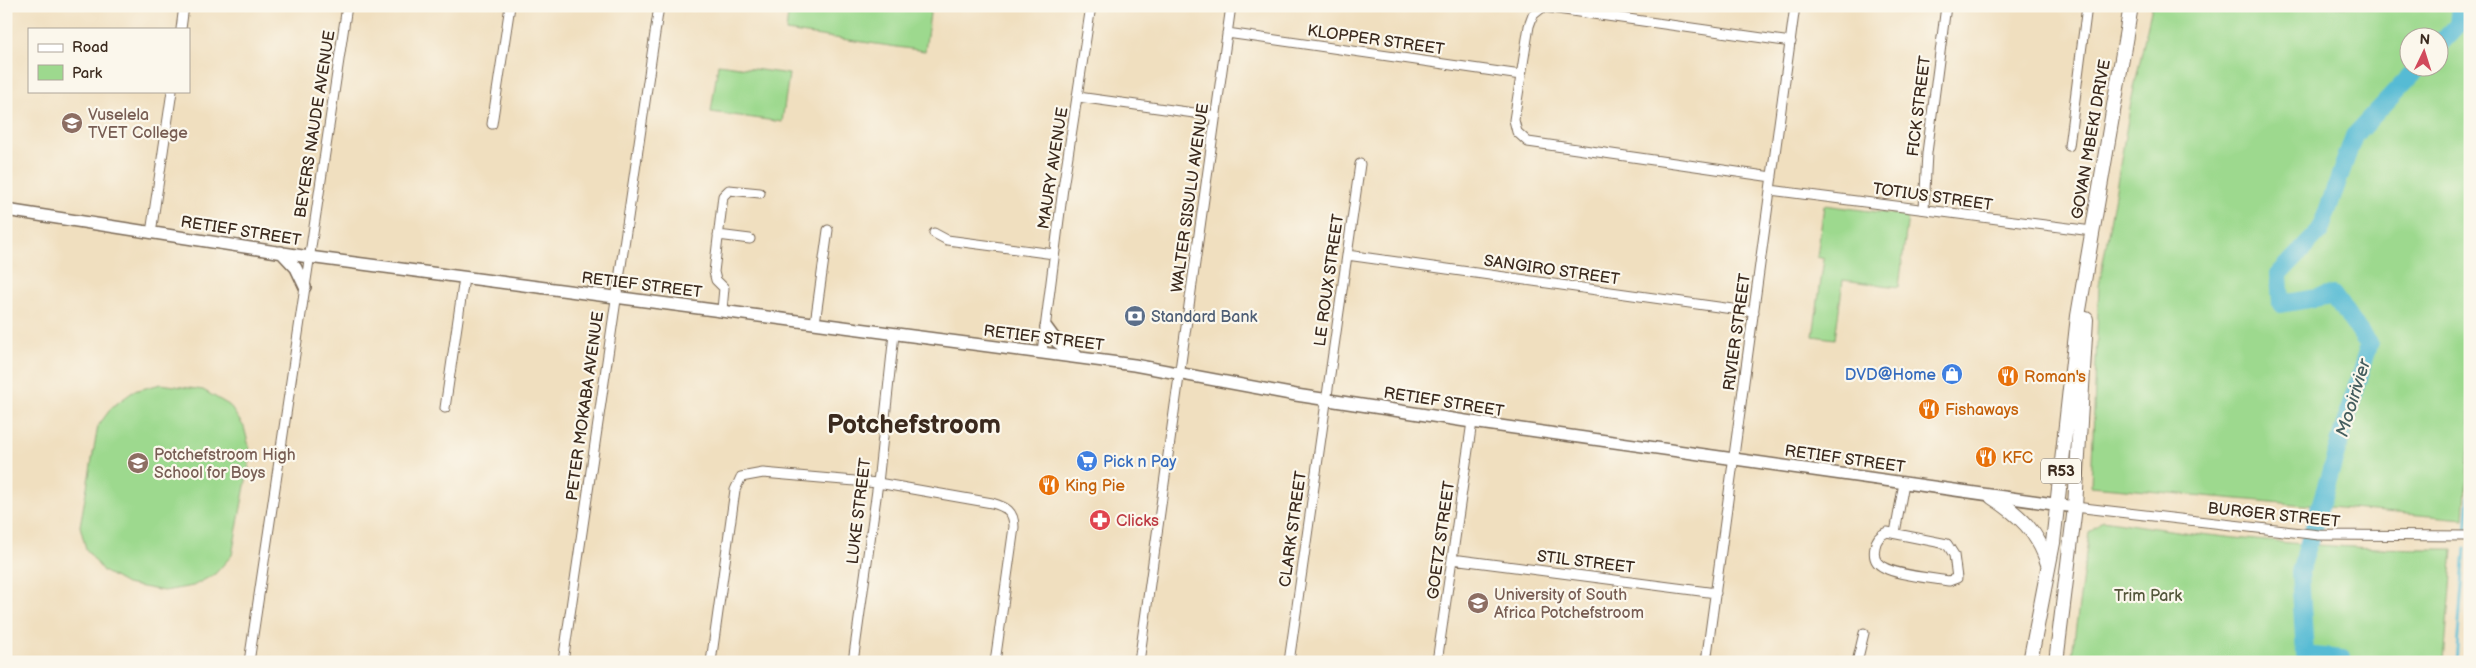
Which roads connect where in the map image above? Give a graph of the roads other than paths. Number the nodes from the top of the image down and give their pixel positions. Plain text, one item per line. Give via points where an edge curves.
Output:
1 (184, 6) edge
2 (347, 6) edge
3 (510, 6) edge
4 (658, 6) edge
5 (1091, 6) edge
6 (1231, 6) edge
7 (1796, 6) edge
8 (1946, 6) edge
9 (2088, 6) edge
10 (2131, 6) edge
11 (181, 28) edge
12 (1227, 33) junction
13 (1790, 42) junction
14 (1521, 75) junction
15 (172, 92) edge
16 (1078, 97) junction
17 (1216, 116) junction
18 (492, 124) dead end
19 (2069, 146) dead end
20 (1360, 164) dead end
21 (1772, 177) junction
22 (1770, 190) junction
23 (760, 193) dead end
24 (6, 210) edge
25 (1924, 210) junction
26 (828, 230) dead end
27 (2092, 231) junction
28 (151, 233) junction
29 (934, 233) dead end
30 (718, 235) junction
31 (750, 239) dead end
32 (281, 252) junction
33 (1054, 254) junction
34 (1347, 255) junction
35 (309, 257) junction
36 (464, 278) junction
37 (2085, 278) junction
38 (305, 287) junction
39 (615, 297) junction
40 (722, 310) junction
41 (1754, 312) junction
42 (815, 323) junction
43 (1046, 327) junction
44 (894, 334) junction
45 (1042, 352) junction
46 (1078, 357) junction
47 (1178, 373) junction
48 (1325, 399) junction
49 (445, 408) dead end
50 (1472, 422) junction
51 (1734, 458) junction
52 (878, 483) junction
53 (1904, 484) junction
54 (1992, 497) junction
55 (2056, 505) junction
56 (2075, 507) junction
57 (1895, 533) junction
58 (2470, 536) edge
59 (1452, 559) junction
60 (2049, 567) junction
61 (1716, 593) junction
62 (1864, 633) dead end
63 (249, 662) edge
64 (563, 662) edge
65 (711, 662) edge
66 (853, 662) edge
67 (995, 662) edge
68 (1138, 662) edge
69 (1289, 662) edge
70 (1437, 662) edge
71 (1706, 662) edge
72 (1858, 662) edge
73 (2030, 662) edge
74 (2056, 662) edge

1 - 11 street
2 - 35 street, BEYERS NAUDE AVENUE
3 - 18 street
4 - 39 street, PETER MOKABA AVENUE
5 - 16 street
6 - 12 street, WALTER SISULU AVENUE
7 - 13 street, RIVIER STREET
8 - 25 street, FICK STREET via 1927,153
9 - 19 street
10 - 27 main road, GOVAN MBEKI DRIVE / R53
12 - 14 street, KLOPPER STREET
12 - 17 street, WALTER SISULU AVENUE
13 - 14 street via 1543,8 1537,10 1531,20
13 - 21 street, RIVIER STREET
14 - 21 street via 1514,120 1517,132 1528,142
15 - 28 street
16 - 17 street, MAURY AVENUE
16 - 33 street, MAURY AVENUE
17 - 47 street, WALTER SISULU AVENUE
20 - 34 street, LE ROUX STREET
21 - 22 street, RIVIER STREET
22 - 25 street, TOTIUS STREET
22 - 41 street, RIVIER STREET
23 - 30 street via 726,191
24 - 28 street, RETIEF STREET
25 - 27 street, TOTIUS STREET
26 - 42 street
27 - 37 main road, GOVAN MBEKI DRIVE / R53
28 - 32 street, RETIEF STREET
29 - 33 street via 947,240
30 - 31 street
30 - 40 street via 714,276 724,288
32 - 35 street, RETIEF STREET
32 - 38 street via 296,268
33 - 43 street, MAURY AVENUE
34 - 41 street, SANGIRO STREET
34 - 48 street, LE ROUX STREET
35 - 36 street, RETIEF STREET
35 - 38 street, BEYERS NAUDE AVENUE
36 - 39 street, RETIEF STREET
36 - 49 street
37 - 55 main road, GOVAN MBEKI DRIVE / R53
37 - 56 main road, GOVAN MBEKI DRIVE / R53 via 2086,318
38 - 63 street, BEYERS NAUDE AVENUE
39 - 40 street, RETIEF STREET
39 - 64 street, PETER MOKABA AVENUE
40 - 42 street, RETIEF STREET
41 - 51 street, RIVIER STREET
42 - 44 street, RETIEF STREET
43 - 45 street, MAURY AVENUE
43 - 46 street via 1057,342
44 - 45 street, RETIEF STREET
44 - 52 street, LUKE STREET
45 - 46 street, RETIEF STREET
46 - 47 street, RETIEF STREET
47 - 48 street, RETIEF STREET
47 - 68 street, WALTER SISULU AVENUE
48 - 50 street, RETIEF STREET
48 - 69 street, CLARK STREET
50 - 51 street, RETIEF STREET
50 - 59 street, GOETZ STREET
51 - 53 street, RETIEF STREET
51 - 61 street, RIVIER STREET
52 - 65 street via 752,474 741,477 735,490
52 - 66 street, LUKE STREET
52 - 67 street via 1004,506 1012,513 1014,527
53 - 54 street, RETIEF STREET
53 - 57 street
54 - 55 street, RETIEF STREET
54 - 60 main road via 2014,511 2033,530
55 - 56 street, RETIEF STREET
55 - 60 main road, GOVAN MBEKI DRIVE / R53
56 - 58 street, BURGER STREET via 2319,535
56 - 74 main road, GOVAN MBEKI DRIVE / R53
57 - 57 street via 1947,544 1954,554 1956,578 1949,581 1881,566 1875,557 1877,539 1883,534
59 - 61 street, STIL STREET
59 - 70 street, GOETZ STREET
60 - 73 main road, GOVAN MBEKI DRIVE / R53
61 - 71 street, RIVIER STREET
62 - 72 street

